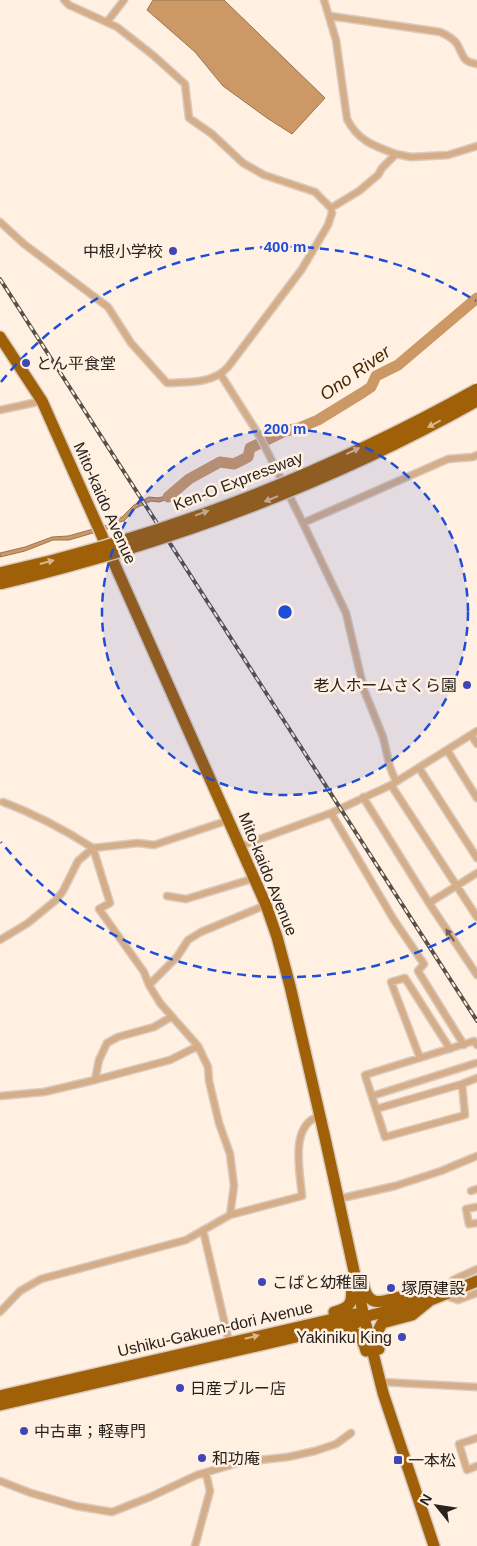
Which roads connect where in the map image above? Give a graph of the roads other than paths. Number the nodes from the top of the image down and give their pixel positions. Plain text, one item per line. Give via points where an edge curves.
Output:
1 (64, 0) edge
2 (124, 0) edge
3 (324, 0) edge
4 (330, 16) junction
5 (107, 22) junction
6 (477, 64) edge
7 (477, 146) edge
8 (396, 154) junction
9 (331, 208) junction
10 (0, 222) edge
11 (0, 336) edge
12 (221, 375) junction
13 (477, 389) edge
14 (42, 401) junction
15 (477, 401) edge
16 (0, 410) edge
17 (477, 455) edge
18 (303, 523) junction
19 (0, 573) edge
20 (0, 584) edge
21 (474, 733) edge
22 (477, 744) edge
23 (447, 750) junction
24 (419, 768) junction
25 (394, 783) junction
26 (363, 797) junction
27 (477, 798) edge
28 (3, 802) dead end
29 (330, 814) junction
30 (229, 820) junction
31 (240, 846) junction
32 (94, 848) junction
33 (477, 858) edge
34 (477, 873) edge
35 (254, 878) junction
36 (457, 885) junction
37 (167, 896) dead end
38 (428, 903) junction
39 (266, 905) junction
40 (477, 917) edge
41 (0, 940) edge
42 (477, 975) edge
43 (149, 985) junction
44 (171, 1017) junction
45 (464, 1045) junction
46 (477, 1045) edge
47 (198, 1046) junction
48 (450, 1049) junction
49 (420, 1058) junction
50 (477, 1063) edge
51 (477, 1078) edge
52 (96, 1080) junction
53 (462, 1084) junction
54 (0, 1096) edge
55 (372, 1096) junction
56 (376, 1109) junction
57 (320, 1116) junction
58 (477, 1156) edge
59 (338, 1199) junction
60 (477, 1207) edge
61 (230, 1214) junction
62 (477, 1223) edge
63 (203, 1230) junction
64 (349, 1246) junction
65 (353, 1263) junction
66 (477, 1269) edge
67 (477, 1281) edge
68 (477, 1293) edge
69 (444, 1295) junction
70 (431, 1300) junction
71 (0, 1312) edge
72 (364, 1317) junction
73 (300, 1331) junction
74 (230, 1347) junction
75 (379, 1377) junction
76 (477, 1387) edge
77 (0, 1396) edge
78 (0, 1405) edge
79 (351, 1433) dead end
80 (477, 1438) edge
81 (477, 1466) edge
82 (206, 1473) junction
83 (0, 1481) edge
84 (195, 1546) edge
85 (434, 1546) edge

1 - 5 street
2 - 5 street
3 - 4 street
4 - 6 street via 440,32 456,43 464,59
4 - 8 street via 346,120 359,136
5 - 9 street via 186,84 189,118 243,163 264,175 315,192
7 - 8 street via 448,155 411,157
8 - 9 street via 358,191
9 - 12 street via 328,225 302,270
10 - 12 street via 108,307 131,343 167,384 208,380
11 - 14 highway, Mito-kaido Avenue
12 - 18 street via 259,435
19 -> 13 highway, Ken-O Expressway, bridge via 121,540 258,493 403,428
14 - 16 street
14 - 30 highway, Mito-kaido Avenue
15 -> 20 highway, Ken-O Expressway, bridge via 337,472 225,517 122,551
17 - 18 street via 448,459
18 - 25 street via 346,613 364,690 383,737
21 - 22 street
21 - 23 street
23 - 24 street
23 - 27 street
24 - 25 street
24 - 33 street
25 - 26 street
25 - 36 street
26 - 29 street
26 - 38 street
28 - 32 street via 67,831
29 - 31 street
29 - 45 street via 424,964 418,970
30 - 31 highway, Mito-kaido Avenue
30 - 32 street via 154,845 138,843
31 - 35 highway, Mito-kaido Avenue
32 - 41 street via 78,861 56,900
32 - 43 street via 110,903 99,909 139,964
34 - 36 street
35 - 37 street via 186,899
35 - 39 highway, Mito-kaido Avenue
36 - 38 street
36 - 40 street
42 -> 38 street
39 - 43 street via 188,940 177,957
39 - 57 highway, Mito-kaido Avenue via 277,936
43 - 44 street
44 - 47 street
44 - 52 street via 154,1027 107,1043 99,1060
45 - 46 street via 474,1041
45 - 48 street
47 - 52 street via 170,1060
47 - 61 street via 208,1067 219,1123 230,1154 234,1186
48 - 49 street
48 - 49 street via 405,978 391,982
49 - 55 street via 365,1075
50 - 55 street
51 - 53 street
52 - 54 street via 44,1092
53 - 56 street
53 - 56 street via 465,1115 385,1137
55 - 56 street
57 - 59 highway, Mito-kaido Avenue
57 - 61 street via 312,1118 301,1132 298,1160 302,1196
58 - 59 street via 395,1186
59 - 64 highway, Mito-kaido Avenue
60 - 62 street via 466,1209 469,1224
61 - 63 street
63 - 71 street via 186,1240 41,1279 20,1291
63 - 74 street
64 - 65 highway, Mito-kaido Avenue
64 - 73 highway via 346,1251 351,1302 343,1310 310,1319
65 - 70 highway via 362,1277 365,1293 377,1302 407,1296
65 - 72 highway, Mito-kaido Avenue
66 - 69 street via 453,1280
67 - 69 highway
68 - 69 street via 458,1300
69 - 70 highway
70 - 72 highway, Ushiku-Gakuen-dori Avenue
70 - 75 highway via 412,1315 382,1323 376,1335 381,1359
72 - 73 highway, Ushiku-Gakuen-dori Avenue via 355,1314
72 - 75 highway, Mito-kaido Avenue
73 - 74 highway, Ushiku-Gakuen-dori Avenue
73 - 75 highway via 313,1337 352,1331 362,1338 369,1363
74 - 77 highway, Ushiku-Gakuen-dori Avenue
74 - 78 highway, Ushiku-Gakuen-dori Avenue
75 - 76 street
75 - 85 highway, Mito-kaido Avenue
79 - 82 street via 336,1444 315,1451 241,1462
80 - 81 street via 459,1444 468,1470
82 - 83 street via 112,1512 76,1506
82 - 84 street via 210,1491

